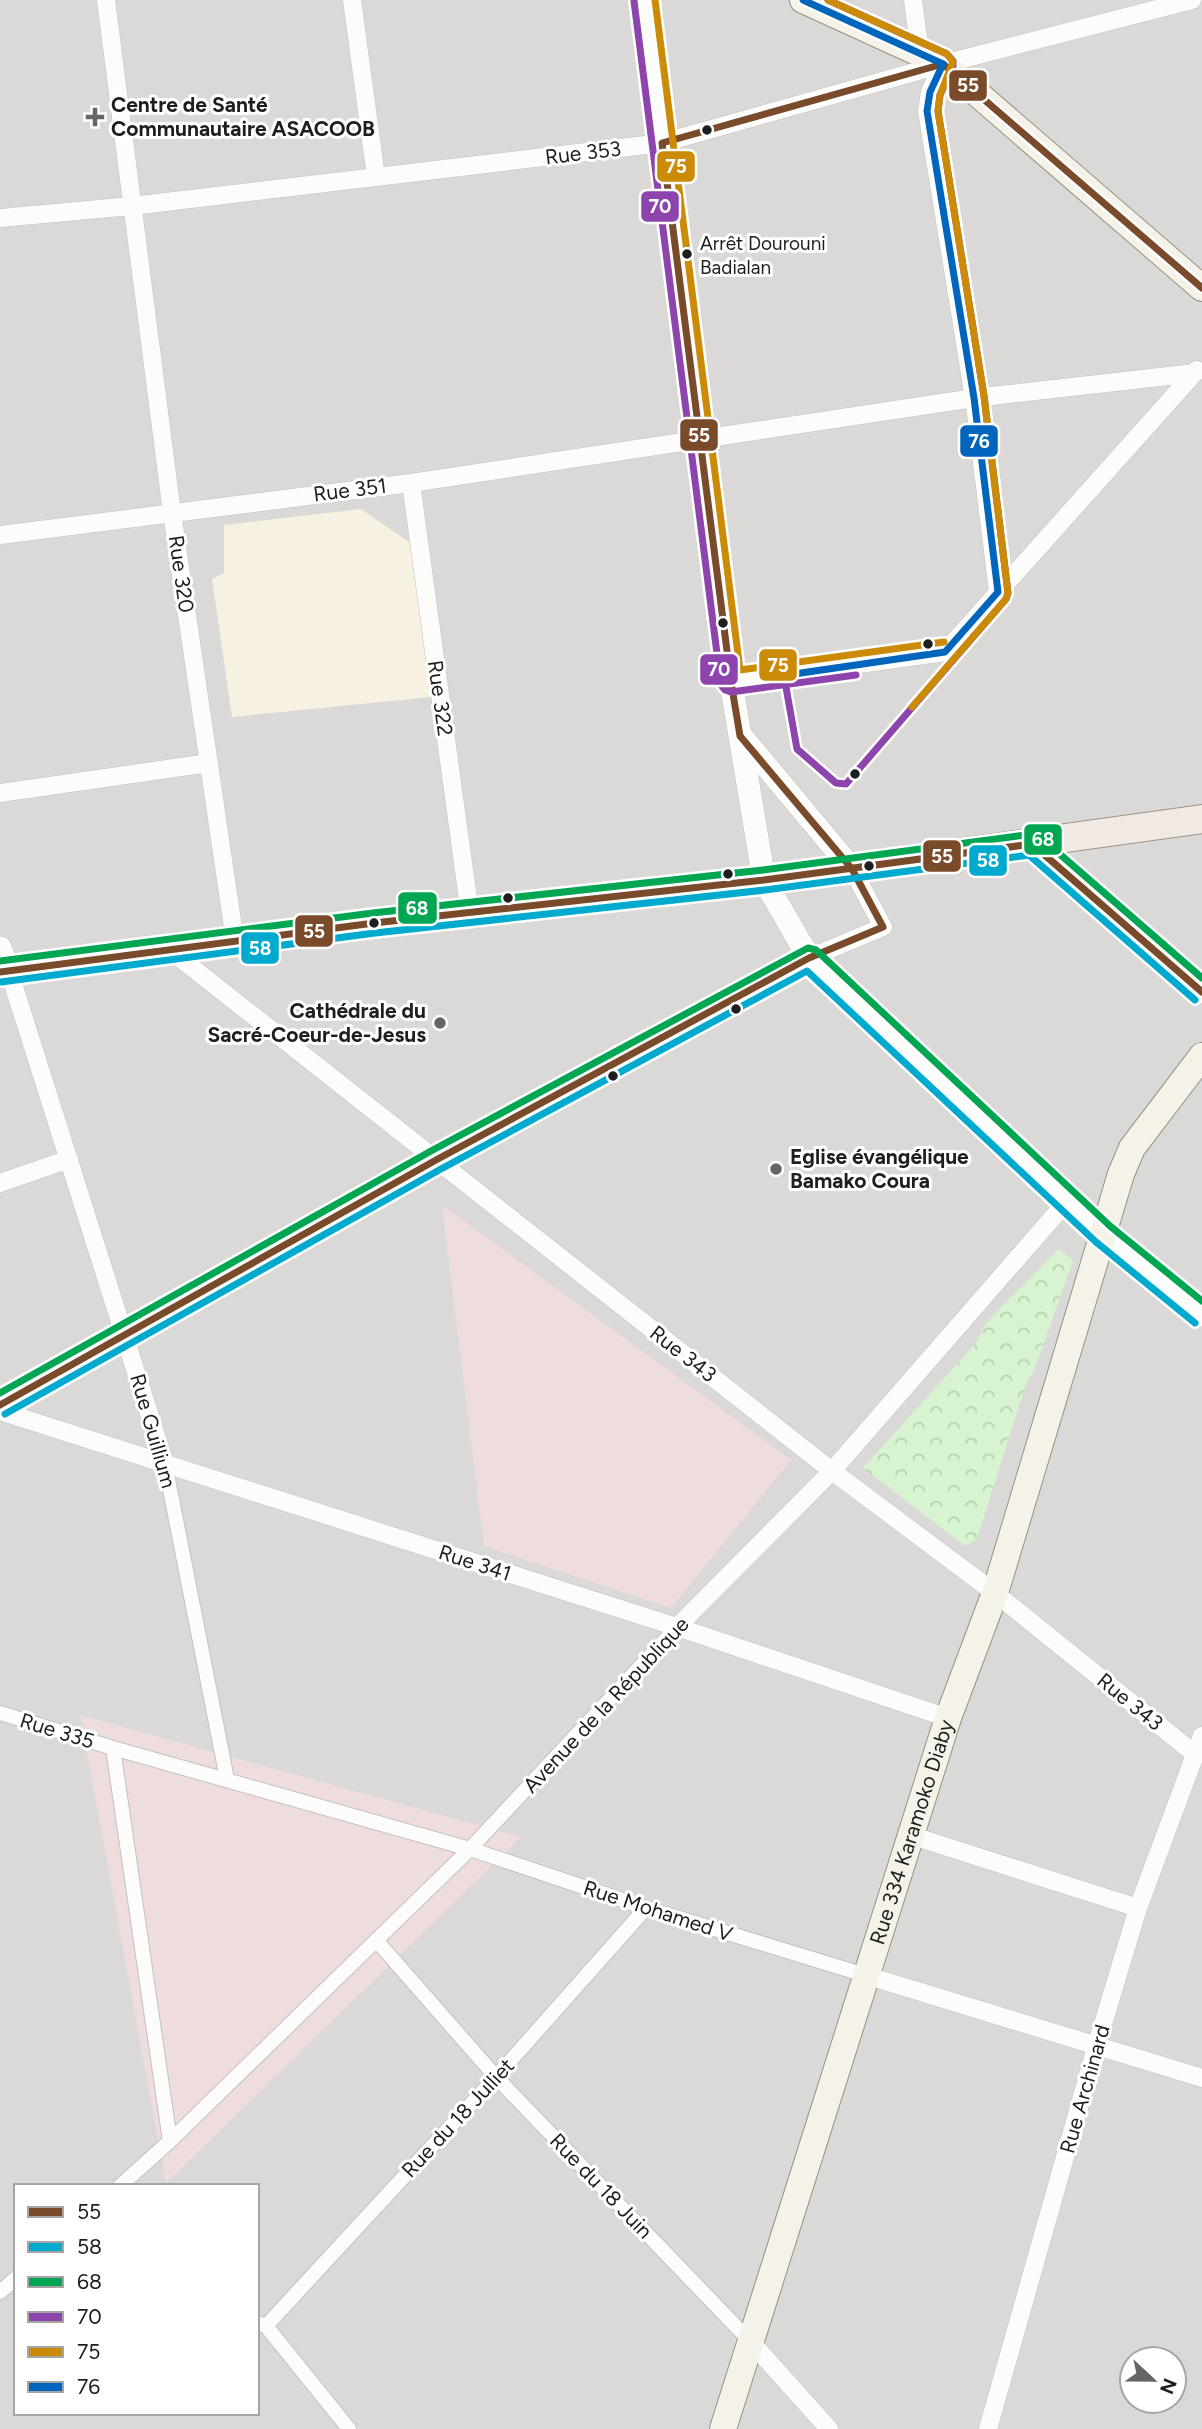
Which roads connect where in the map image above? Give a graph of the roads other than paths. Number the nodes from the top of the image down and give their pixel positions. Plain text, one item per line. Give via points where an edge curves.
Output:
1 (106, 0) edge
2 (352, 0) edge
3 (644, 0) edge
4 (803, 0) edge
5 (913, 0) edge
6 (1192, 0) edge
7 (931, 59) junction
8 (662, 143) junction
9 (376, 177) junction
10 (132, 206) junction
11 (0, 218) edge
12 (1202, 288) edge
13 (1199, 369) edge
14 (974, 398) junction
15 (700, 440) junction
16 (411, 483) junction
17 (172, 513) junction
18 (0, 535) edge
19 (998, 592) junction
20 (731, 682) junction
21 (740, 736) junction
22 (209, 763) junction
23 (0, 793) edge
24 (1202, 820) edge
25 (1032, 844) junction
26 (852, 869) junction
27 (764, 880) junction
28 (470, 914) junction
29 (234, 941) junction
30 (171, 951) junction
31 (809, 958) junction
32 (3, 964) edge
33 (1202, 992) edge
34 (1202, 1056) edge
35 (69, 1159) junction
36 (436, 1160) junction
37 (0, 1182) edge
38 (1068, 1200) junction
39 (1104, 1234) junction
40 (1202, 1315) edge
41 (124, 1334) junction
42 (0, 1405) edge
43 (0, 1411) edge
44 (165, 1464) junction
45 (832, 1471) junction
46 (995, 1593) junction
47 (677, 1627) junction
48 (0, 1713) edge
49 (948, 1718) junction
50 (1202, 1736) edge
51 (113, 1748) junction
52 (1199, 1755) edge
53 (227, 1779) junction
54 (910, 1835) junction
55 (470, 1849) junction
56 (646, 1908) junction
57 (1138, 1909) junction
58 (376, 1940) junction
59 (865, 1975) junction
60 (1097, 2044) junction
61 (496, 2077) junction
62 (1202, 2078) edge
63 (170, 2140) junction
64 (122, 2184) edge
65 (14, 2280) edge
66 (0, 2292) edge
67 (262, 2324) edge
68 (751, 2342) junction
69 (349, 2429) edge
70 (723, 2429) edge
71 (829, 2429) edge
72 (988, 2429) edge

1 - 10 street, Rue 320
2 - 9 street
3 - 8 street
4 - 7 main road
5 - 7 street
6 - 7 street, Rue 353
7 - 8 street, Rue 353
7 - 12 main road
7 - 14 street via 927,111
8 - 9 street, Rue 353
8 - 15 street
9 - 10 street, Rue 353
10 - 11 street, Rue 353
10 - 17 street, Rue 320
13 - 14 street, Rue 351
13 - 19 street
14 - 15 street, Rue 351
14 - 19 street
15 - 16 street, Rue 351
15 - 20 street
16 - 17 street, Rue 351
16 - 28 street, Rue 322
17 - 18 street, Rue 351
17 - 22 street, Rue 320
19 - 20 street via 945,652
20 - 21 street
21 - 26 street
21 - 27 street
22 - 23 street
22 - 29 street, Rue 320
24 - 25 main road
25 - 26 main road
25 - 33 street
26 - 27 main road
26 - 31 street via 883,926
27 - 28 main road
27 - 31 street
28 - 29 main road
29 - 30 main road
30 - 32 main road
30 - 36 street, Rue 343
31 - 36 street
31 - 38 street
32 - 35 street, Rue Guillium
34 - 39 main road, Rue 334 Karamoko Diaby via 1132,1148
35 - 37 street
35 - 41 street, Rue Guillium
36 - 41 street
36 - 45 street, Rue 343
38 - 39 street
38 - 45 street, Avenue de la République
39 - 40 street
39 - 46 main road, Rue 334 Karamoko Diaby
41 - 42 street
41 - 44 street, Rue Guillium
43 - 44 street, Rue 341
44 - 47 street, Rue 341
44 - 53 street, Rue Guillium
45 - 46 street, Rue 343
45 - 47 street, Avenue de la République
46 - 49 main road, Rue 334 Karamoko Diaby
46 - 52 street, Rue 343
47 - 49 street, Rue 341
47 - 55 street, Avenue de la République
48 - 51 street, Rue 335
49 - 54 main road, Rue 334 Karamoko Diaby
50 - 52 street, Rue Archinard
51 - 53 street, Rue Mohamed V
51 - 63 street
52 - 57 street, Rue Archinard
53 - 55 street, Rue Mohamed V
54 - 57 street
54 - 59 main road, Rue 334 Karamoko Diaby
55 - 56 street, Rue Mohamed V
55 - 58 street, Avenue de la République
56 - 59 street, Rue Mohamed V
56 - 61 street, Rue du 18 Julliet
57 - 60 street, Rue Archinard
58 - 61 street, Rue du 18 Juin
58 - 63 street, Avenue de la République
59 - 60 street, Rue Mohamed V
59 - 68 main road, Rue 334 Karamoko Diaby
60 - 62 street, Rue Mohamed V
60 - 72 street, Rue Archinard
61 - 67 street, Rue du 18 Julliet
61 - 68 street, Rue du 18 Juin
63 - 64 street, Avenue de la République
65 - 66 street
67 - 69 street
68 - 70 main road, Rue 334 Karamoko Diaby
68 - 71 street, Rue du 18 Juin

